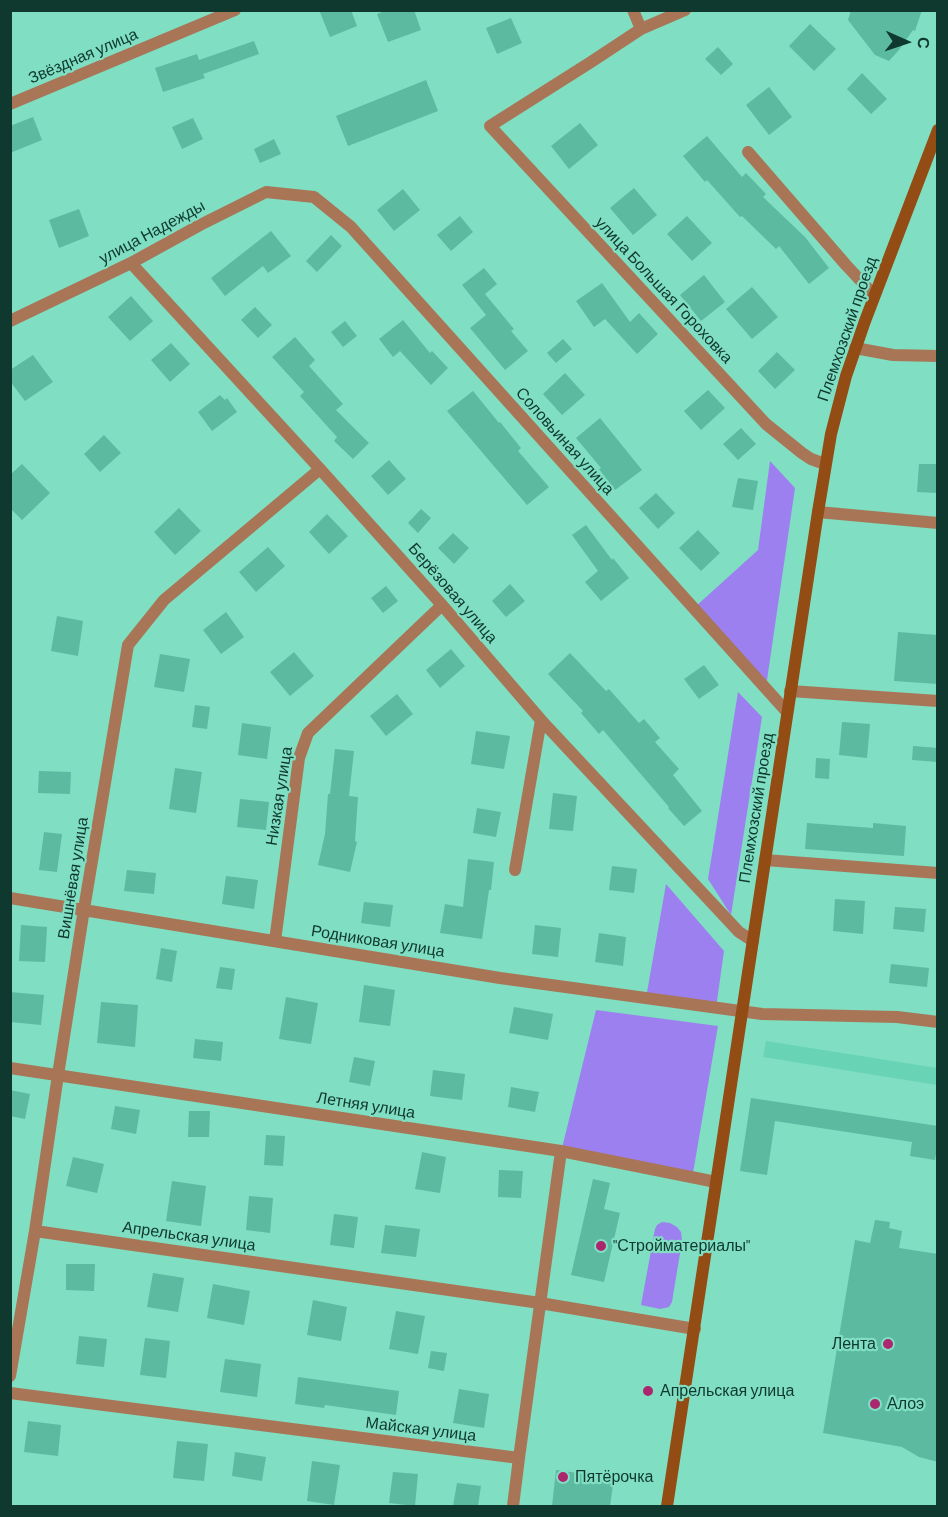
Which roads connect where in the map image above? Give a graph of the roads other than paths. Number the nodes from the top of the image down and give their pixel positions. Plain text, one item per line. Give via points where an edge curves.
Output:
1 (235, 10) edge
2 (633, 10) edge
3 (685, 10) edge
4 (641, 29) junction
5 (10, 104) edge
6 (938, 130) edge
7 (748, 152) dead end
8 (314, 197) joint
9 (131, 263) junction
10 (874, 295) junction
11 (10, 321) edge
12 (855, 348) junction
13 (938, 356) edge
14 (825, 464) junction
15 (320, 469) junction
16 (818, 512) junction
17 (938, 523) edge
18 (442, 604) junction
19 (790, 692) junction
20 (938, 701) edge
21 (787, 712) junction
22 (541, 720) junction
23 (765, 860) junction
24 (514, 870) dead end
25 (938, 873) edge
26 (10, 898) edge
27 (84, 909) junction
28 (275, 941) junction
29 (753, 941) junction
30 (742, 1011) junction
31 (938, 1022) edge
32 (10, 1068) edge
33 (58, 1075) junction
34 (561, 1151) junction
35 (716, 1182) junction
36 (35, 1231) junction
37 (540, 1302) junction
38 (694, 1329) junction
39 (10, 1376) edge
40 (10, 1393) edge
41 (519, 1458) junction
42 (513, 1506) edge
43 (667, 1506) edge

1 - 5 street, Звёздная улица
2 - 4 street
3 - 4 street
4 - 14 street, улица Большая Гороховка via 490,126 766,424 802,453
6 - 10 main road, Племхозский проезд
7 - 10 street
8 - 9 street, улица Надежды via 266,192
8 - 21 street, Соловьиная улица via 351,227
9 - 11 street, улица Надежды
9 - 15 street, Берёзовая улица
10 - 12 main road, Племхозский проезд
12 - 13 street via 893,355
12 - 14 main road, Племхозский проезд
14 - 16 main road, Племхозский проезд
15 - 18 street, Берёзовая улица
15 - 27 street, Вишнёвая улица via 164,600 128,645
16 - 17 street
16 - 19 main road, Племхозский проезд
18 - 22 street, Берёзовая улица
18 - 28 street, Низкая улица via 308,733 299,758
19 - 20 street
19 - 21 main road, Племхозский проезд
21 - 23 main road, Племхозский проезд
22 - 24 street
22 - 29 street, Берёзовая улица via 739,932
23 - 25 street
23 - 29 main road, Племхозский проезд
26 - 27 street, Родниковая улица
27 - 28 street, Родниковая улица
27 - 33 street, Вишнёвая улица
28 - 30 street, Родниковая улица via 500,978
29 - 30 main road, Племхозский проезд
30 - 31 street, Родниковая улица
30 - 35 main road, Племхозский проезд
32 - 33 street, Летняя улица
33 - 34 street, Летняя улица
33 - 36 street, Вишнёвая улица
34 - 35 street, Летняя улица
34 - 37 street
35 - 38 main road, Племхозский проезд
36 - 37 street, Апрельская улица
36 - 39 street, Вишнёвая улица
37 - 38 street, Апрельская улица
37 - 41 street
38 - 43 main road, Племхозский проезд
40 - 41 street, Майская улица
41 - 42 street

